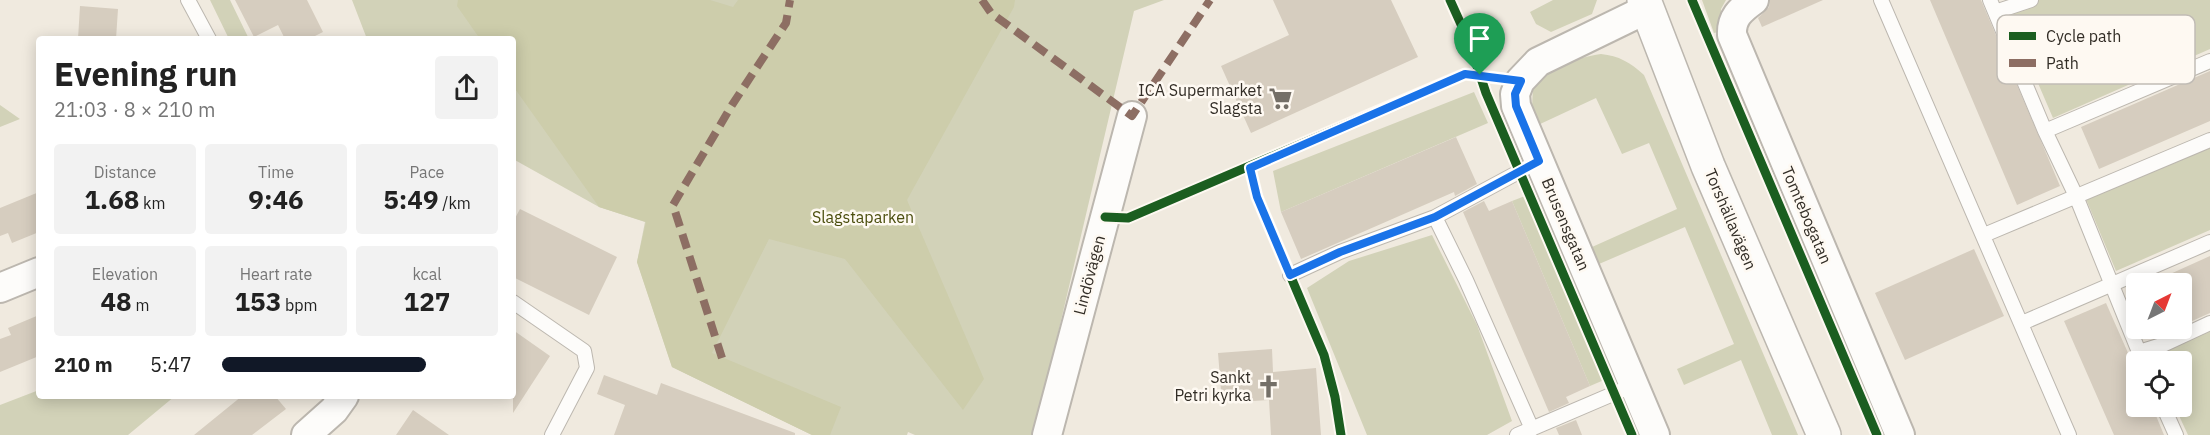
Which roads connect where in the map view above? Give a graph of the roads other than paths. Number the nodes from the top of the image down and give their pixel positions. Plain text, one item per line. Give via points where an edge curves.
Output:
1 (188, 0) edge
2 (1754, 0) edge
3 (1881, 0) edge
4 (2031, 0) edge
5 (1645, 4) edge
6 (1993, 6) edge
7 (207, 36) edge
8 (2210, 61) edge
9 (2195, 67) edge
10 (2025, 84) edge
11 (2156, 84) edge
12 (1132, 116) dead end
13 (2045, 131) junction
14 (2210, 140) edge
15 (1539, 161) junction
16 (2076, 196) junction
17 (1435, 217) junction
18 (1984, 235) junction
19 (2210, 242) edge
20 (36, 273) edge
21 (1290, 275) dead end
22 (2111, 285) junction
23 (0, 288) edge
24 (516, 304) edge
25 (2210, 323) edge
26 (2022, 324) junction
27 (2138, 351) edge
28 (2152, 351) edge
29 (1634, 384) junction
30 (342, 399) edge
31 (2168, 417) edge
32 (1532, 429) junction
33 (306, 435) edge
34 (552, 435) edge
35 (1047, 435) edge
36 (1517, 435) edge
37 (1655, 435) edge
38 (1824, 435) edge
39 (1900, 435) edge
40 (2069, 435) edge
41 (2176, 435) edge

1 - 7 lane
2 - 39 street, Tomtebogatan via 1737,14 1731,25 1732,35
3 - 18 lane
4 - 6 lane
5 - 15 street, Brusensgatan via 1538,62 1521,81 1515,94 1516,106
5 - 38 main road, Torshällavägen via 1708,166
8 - 9 lane
10 - 13 lane
11 - 13 lane
12 - 35 street, Lindövägen
13 - 16 lane
14 - 16 lane
15 - 17 lane
15 - 29 street, Brusensgatan
16 - 18 lane
16 - 22 lane
17 - 21 lane
17 - 32 lane
18 - 26 lane
19 - 22 lane
20 - 23 street
22 - 26 lane
22 - 27 lane
24 - 34 lane via 584,351 587,368
25 - 28 lane
26 - 40 lane
29 - 32 lane
29 - 37 street, Brusensgatan
30 - 33 street
31 - 41 lane
32 - 36 lane

